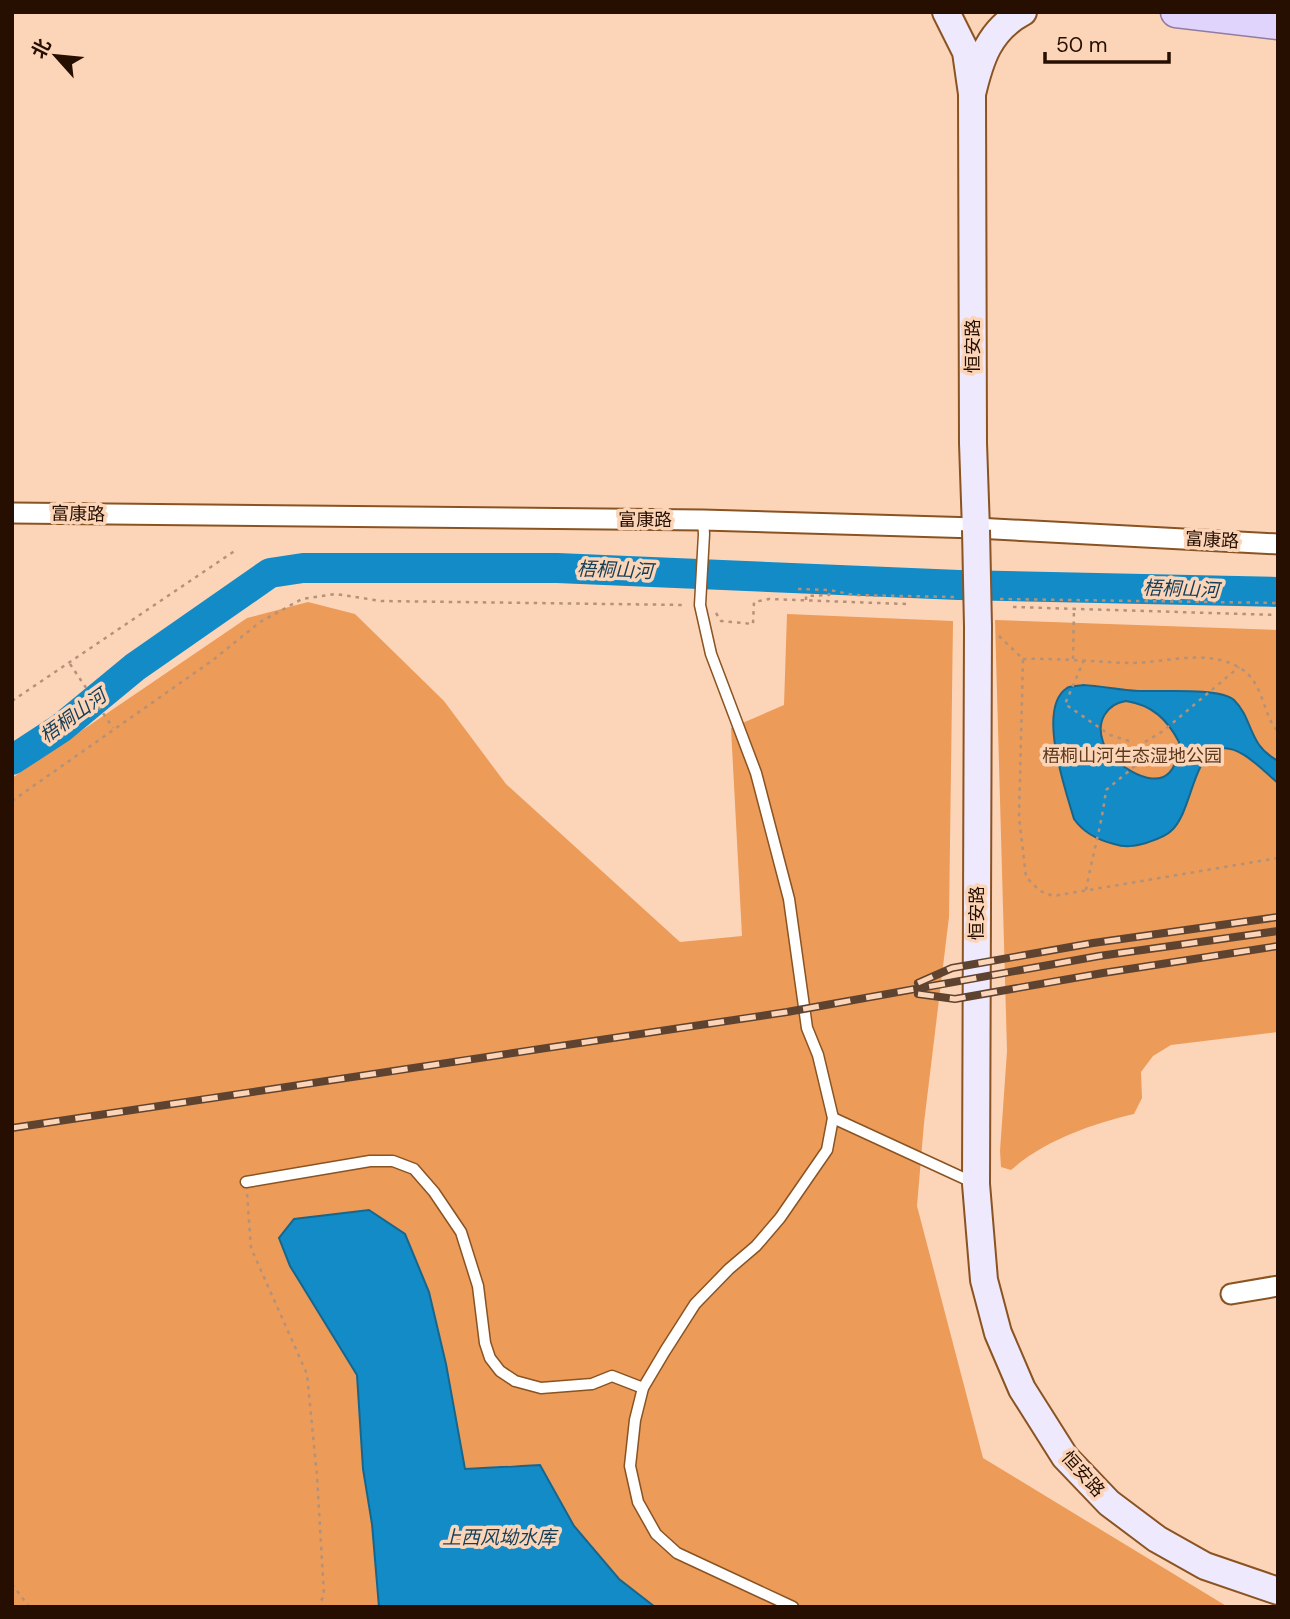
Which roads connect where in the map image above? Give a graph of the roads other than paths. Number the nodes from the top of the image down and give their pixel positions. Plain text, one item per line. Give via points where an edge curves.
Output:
1 (946, 12) edge
2 (1023, 12) edge
3 (1176, 12) edge
4 (1278, 24) edge
5 (972, 94) junction
6 (12, 513) edge
7 (703, 527) junction
8 (976, 529) junction
9 (1278, 544) edge
10 (833, 1118) junction
11 (246, 1182) road end
12 (976, 1184) junction
13 (1278, 1286) edge
14 (1231, 1294) dead end
15 (643, 1388) junction
16 (1278, 1591) edge
17 (793, 1607) edge

1 - 5 street via 966,52
2 - 5 street via 1004,25 986,47
3 - 4 main road
5 - 8 street, 恒安路
6 - 7 street, 富康路
7 - 8 street, 富康路
7 - 10 lane via 701,600 711,654 756,773 789,899 807,1028
8 - 9 street, 富康路
8 - 12 street, 恒安路, bridge
10 - 12 lane
10 - 15 lane via 827,1150 780,1217 695,1304
11 - 15 lane via 370,1161 393,1161 414,1169 461,1232 478,1286 485,1343 500,1371 541,1388 592,1384 611,1376
12 - 16 street, 恒安路 via 984,1280 998,1332 1022,1389 1065,1457 1109,1503 1157,1539 1205,1566
13 - 14 street
15 - 17 lane via 630,1466 638,1502 656,1534 677,1553

